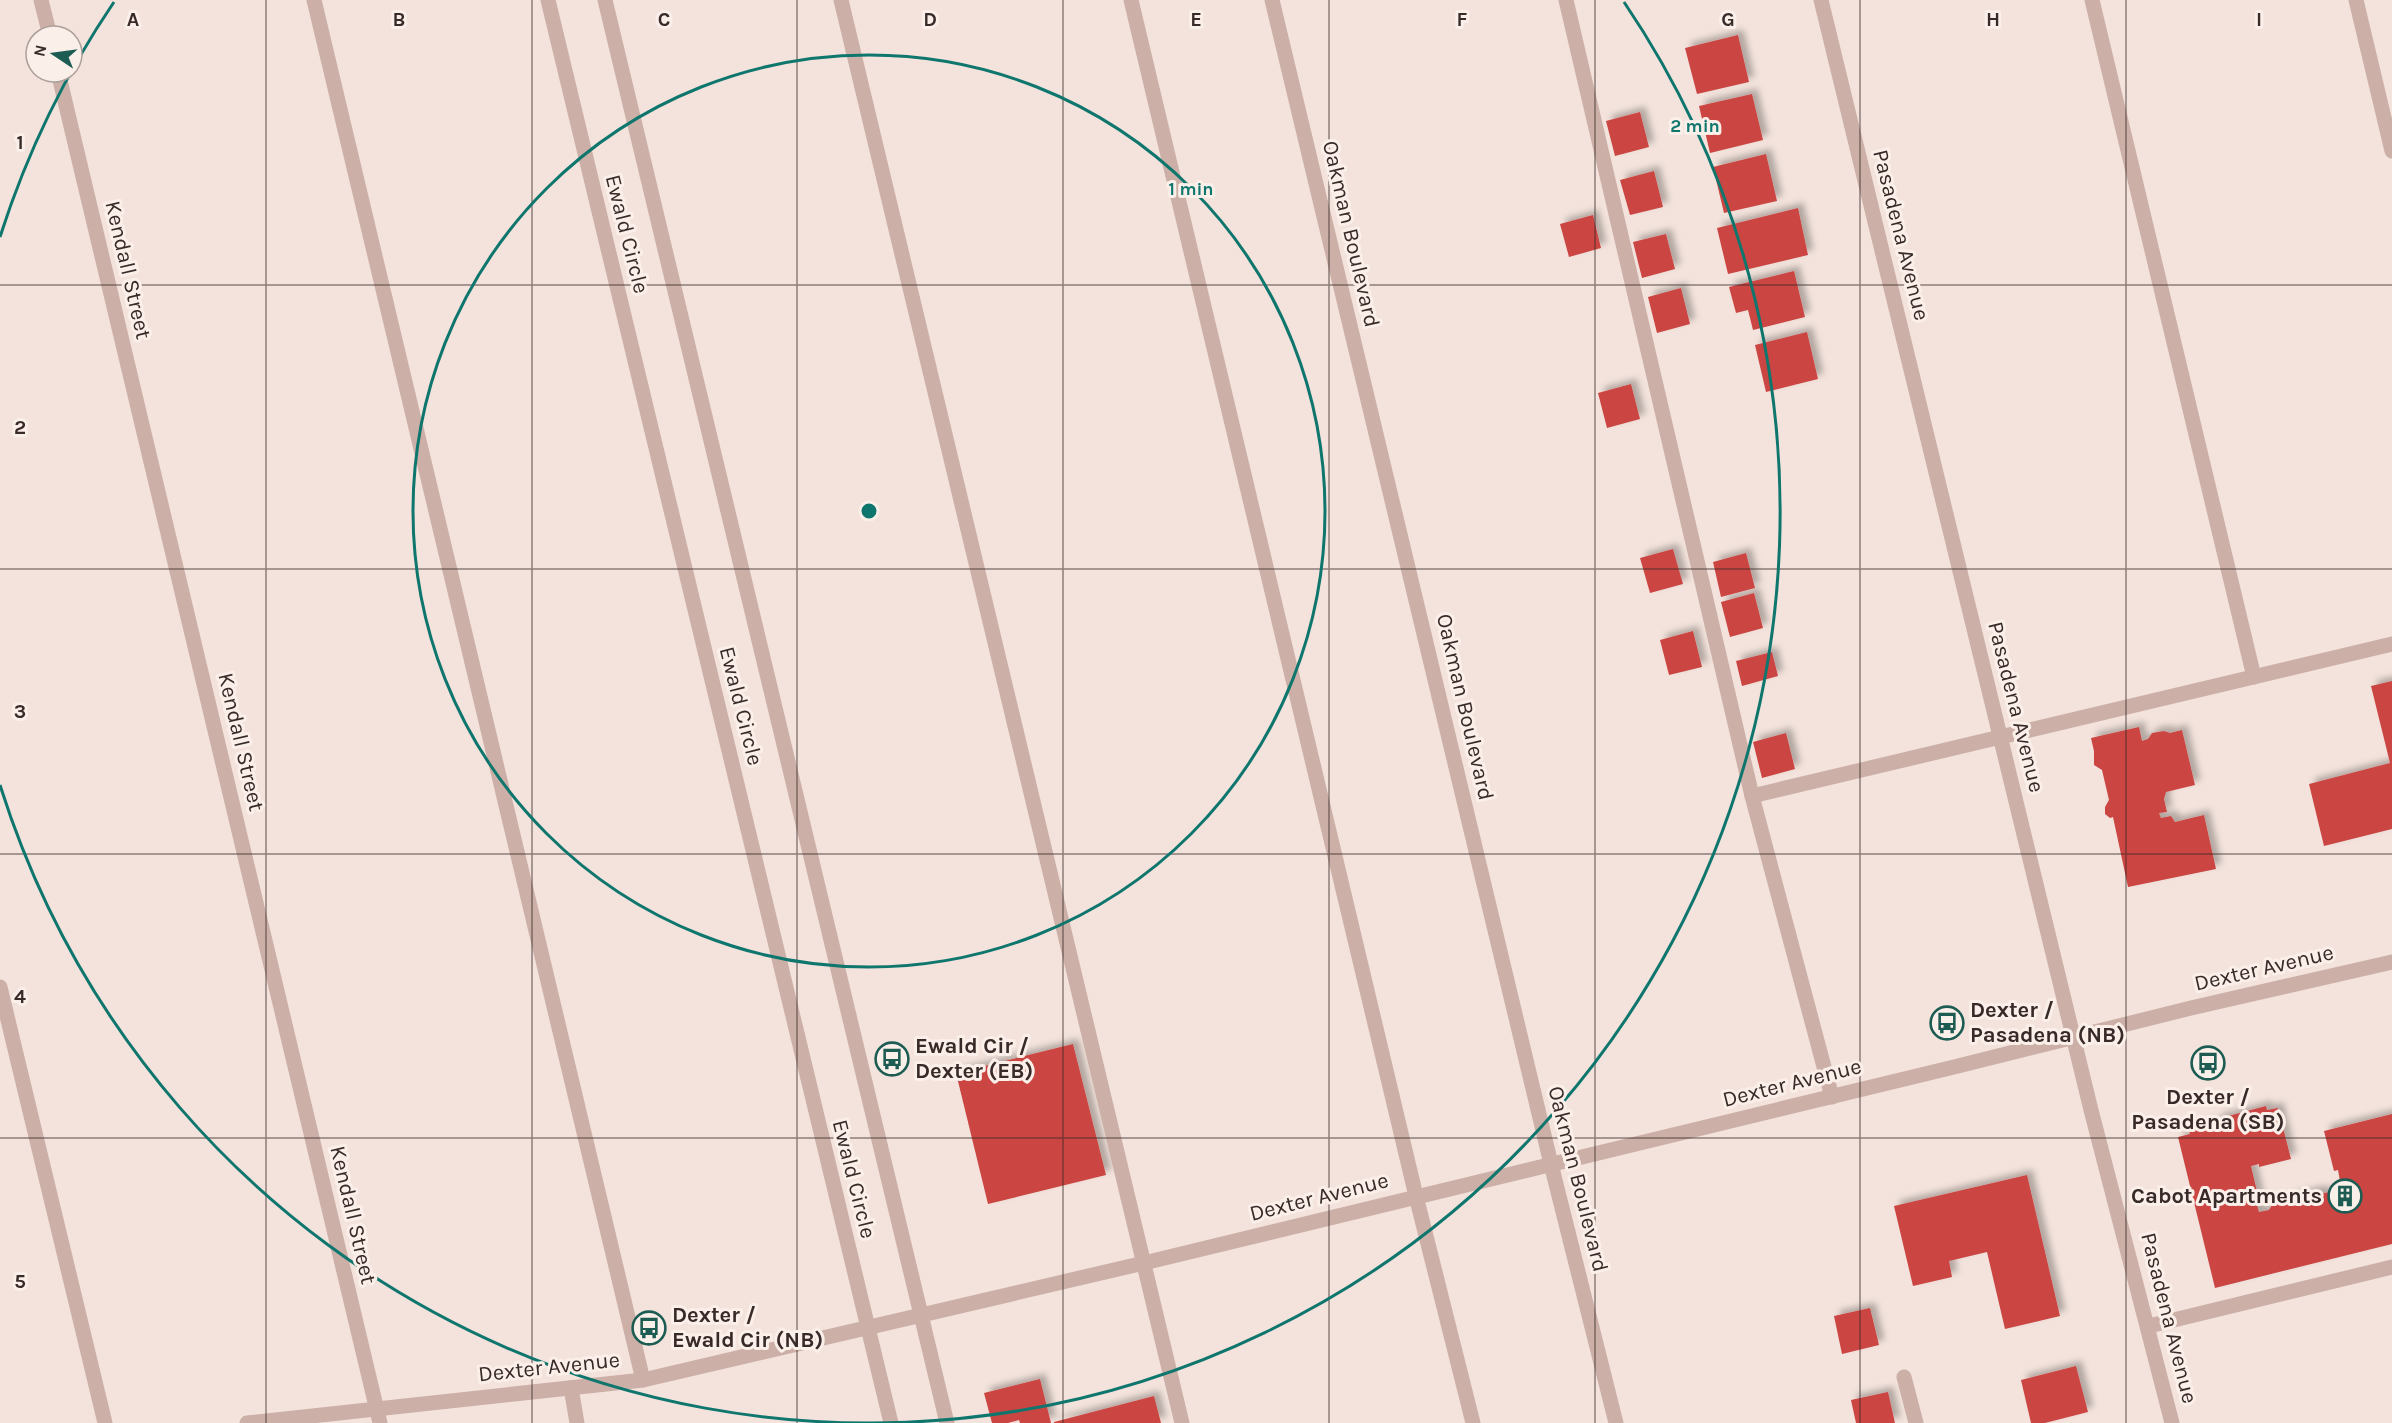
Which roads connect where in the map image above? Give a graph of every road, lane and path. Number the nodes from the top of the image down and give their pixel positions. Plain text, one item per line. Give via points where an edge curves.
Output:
1 (41, 0) edge
2 (314, 0) edge
3 (548, 0) edge
4 (605, 0) edge
5 (841, 0) edge
6 (1131, 0) edge
7 (1272, 0) edge
8 (1566, 0) edge
9 (1821, 0) edge
10 (2092, 0) edge
11 (2356, 0) edge
12 (47, 24) edge
13 (61, 84) edge
14 (2392, 152) edge
15 (2392, 644) edge
16 (2253, 677) junction
17 (2000, 738) junction
18 (1752, 796) junction
19 (2392, 962) edge
20 (0, 987) edge
21 (2073, 1036) junction
22 (1832, 1096) junction
23 (1551, 1164) junction
24 (1416, 1196) junction
25 (1144, 1263) junction
26 (2392, 1267) edge
27 (920, 1315) junction
28 (2149, 1326) junction
29 (867, 1328) junction
30 (1904, 1377) dead end
31 (643, 1380) junction
32 (571, 1388) junction
33 (378, 1416) edge
34 (105, 1423) edge
35 (247, 1423) edge
36 (577, 1423) edge
37 (891, 1423) edge
38 (947, 1423) edge
39 (1182, 1423) edge
40 (1473, 1423) edge
41 (1616, 1423) edge
42 (1916, 1423) edge
43 (2172, 1423) edge

1 - 12 street
2 - 31 street
3 - 29 street, Ewald Circle
4 - 27 street, Ewald Circle
5 - 25 street
6 - 24 street
7 - 23 street, Oakman Boulevard
8 - 18 street
9 - 17 street, Pasadena Avenue
10 - 16 street
11 - 14 street
13 - 33 street, Kendall Street
15 - 16 street
16 - 17 street
17 - 18 street
17 - 21 street, Pasadena Avenue
18 - 22 street
19 - 21 street, Dexter Avenue
20 - 34 street
21 - 22 street, Dexter Avenue
21 - 28 street, Pasadena Avenue
22 - 23 street, Dexter Avenue
23 - 24 street, Dexter Avenue
23 - 41 street, Oakman Boulevard
24 - 25 street, Dexter Avenue
24 - 40 street
25 - 27 street, Dexter Avenue
25 - 39 street
26 - 28 street
27 - 29 street, Dexter Avenue
27 - 38 street, Ewald Circle
28 - 43 street, Pasadena Avenue
29 - 31 street, Dexter Avenue
29 - 37 street, Ewald Circle
30 - 42 street
31 - 32 street, Dexter Avenue
32 - 33 street, Dexter Avenue
32 - 36 street
33 - 35 street, Dexter Avenue

